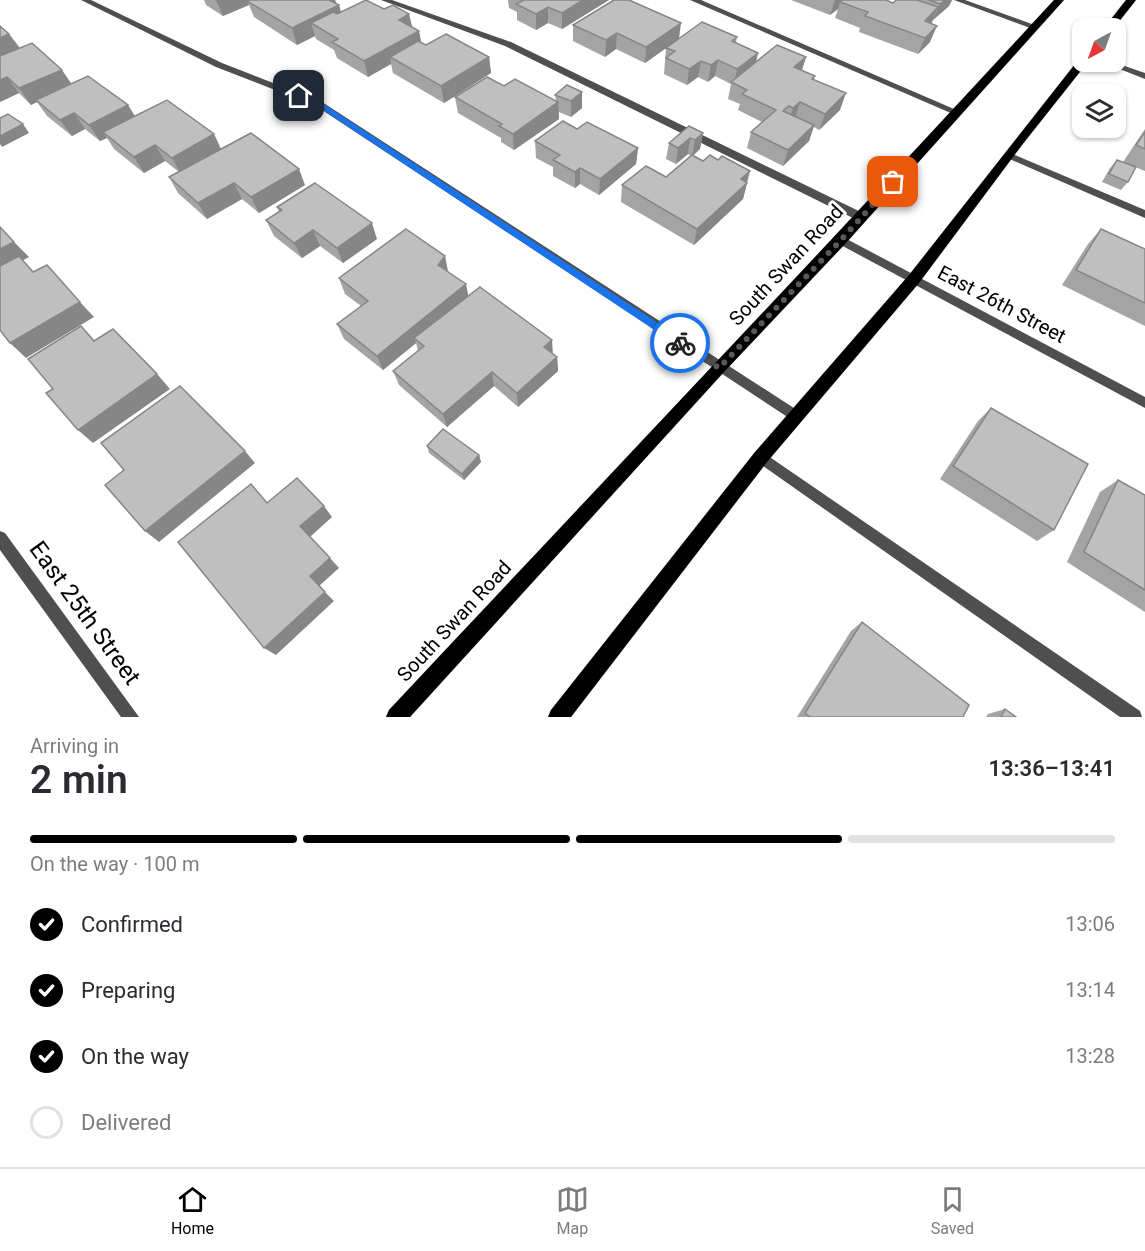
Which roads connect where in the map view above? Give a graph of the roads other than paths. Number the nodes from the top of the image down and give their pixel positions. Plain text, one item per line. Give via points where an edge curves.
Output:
1 (85, 0) edge
2 (385, 0) edge
3 (694, 0) edge
4 (958, 0) edge
5 (1059, 0) edge
6 (1131, 0) edge
7 (1117, 18) edge
8 (1036, 27) junction
9 (1126, 69) edge
10 (1074, 72) edge
11 (1145, 76) edge
12 (956, 112) junction
13 (1008, 155) junction
14 (1145, 214) edge
15 (861, 218) junction
16 (841, 240) junction
17 (914, 279) junction
18 (719, 368) junction
19 (1145, 403) edge
20 (796, 416) junction
21 (761, 458) junction
22 (0, 538) edge
23 (565, 714) edge
24 (130, 717) edge
25 (396, 717) edge
26 (1134, 717) edge

1 - 18 street via 219,65 319,104
2 - 15 street via 508,44
3 - 12 street
4 - 8 street
5 - 8 main road, South Swan Road
6 - 7 main road
8 - 12 main road, South Swan Road
9 - 11 street
10 - 13 main road
12 - 15 main road, South Swan Road
13 - 14 street
13 - 17 main road
15 - 16 main road, South Swan Road
16 - 17 street, East 26th Street
16 - 18 main road, South Swan Road
17 - 19 street, East 26th Street
17 - 20 main road
18 - 20 street
18 - 25 main road, South Swan Road
20 - 21 main road
21 - 23 main road
21 - 26 street
22 - 24 street, East 25th Street

